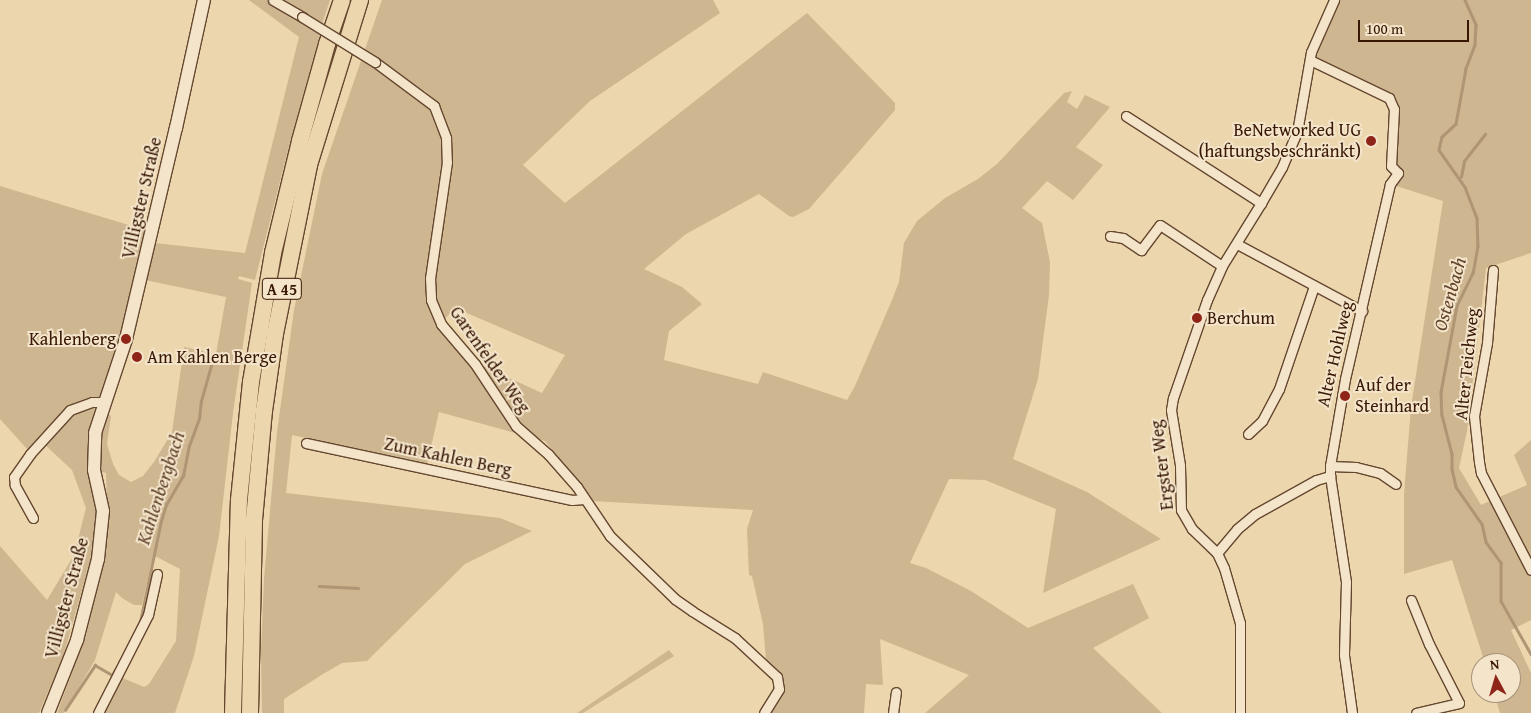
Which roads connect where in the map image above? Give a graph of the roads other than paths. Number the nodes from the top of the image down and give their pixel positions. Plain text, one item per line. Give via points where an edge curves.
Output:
1 (204, 0) edge
2 (273, 0) edge
3 (342, 0) edge
4 (360, 0) edge
5 (1334, 0) edge
6 (1310, 60) junction
7 (1126, 116) dead end
8 (1261, 203) junction
9 (1110, 236) dead end
10 (1237, 244) junction
11 (1222, 266) junction
12 (1493, 270) dead end
13 (1314, 286) junction
14 (1362, 311) junction
15 (105, 402) junction
16 (1248, 434) dead end
17 (306, 443) dead end
18 (1330, 466) junction
19 (1330, 476) junction
20 (1396, 484) dead end
21 (584, 499) junction
22 (33, 518) dead end
23 (1217, 553) junction
24 (1531, 570) edge
25 (157, 574) dead end
26 (1411, 600) dead end
27 (896, 692) dead end
28 (48, 713) edge
29 (98, 713) edge
30 (233, 713) edge
31 (250, 713) edge
32 (764, 713) edge
33 (893, 713) edge
34 (1240, 713) edge
35 (1352, 713) edge
36 (1416, 713) edge

1 - 15 main road, Villigster Straße via 134,305
2 - 21 street, Garenfelder Weg, bridge via 375,62 434,106 446,138 447,162 430,278 431,300 441,324 475,364 516,426 548,454
3 - 30 highway, A 45 via 324,52 280,225 251,382 239,500
4 - 31 highway, A 45 via 308,165 275,334 254,520
5 - 6 street, Ergster Weg
6 - 8 street, Ergster Weg via 1297,132
6 - 14 street, Alter Hohlweg via 1389,98 1393,104 1391,166 1398,173 1390,184
7 - 8 street
8 - 10 street, Ergster Weg
9 - 11 street via 1123,238 1141,250 1160,224
10 - 11 street, Ergster Weg
10 - 13 street
11 - 23 street, Ergster Weg via 1197,326 1177,384 1172,410 1180,465 1181,510 1192,529
12 - 24 street, Alter Teichweg via 1474,416 1478,462
13 - 14 street
13 - 16 street via 1279,388 1262,421
14 - 18 street, Alter Hohlweg via 1345,379
15 - 22 street via 92,402 70,410 14,477
15 - 28 main road, Villigster Straße via 93,446 94,470 103,510 98,558 77,640
17 - 21 street, Zum Kahlen Berg via 572,500
18 - 19 street, Alter Hohlweg
18 - 20 street via 1356,467 1380,473
19 - 23 street via 1316,480 1255,514
19 - 35 street, Alter Hohlweg via 1346,582 1344,655
21 - 32 street, Garenfelder Weg via 610,536 675,598 735,638 777,677 779,689
23 - 34 street, Ergster Weg via 1240,623
25 - 29 street via 148,615
26 - 36 street via 1459,702
27 - 33 street

